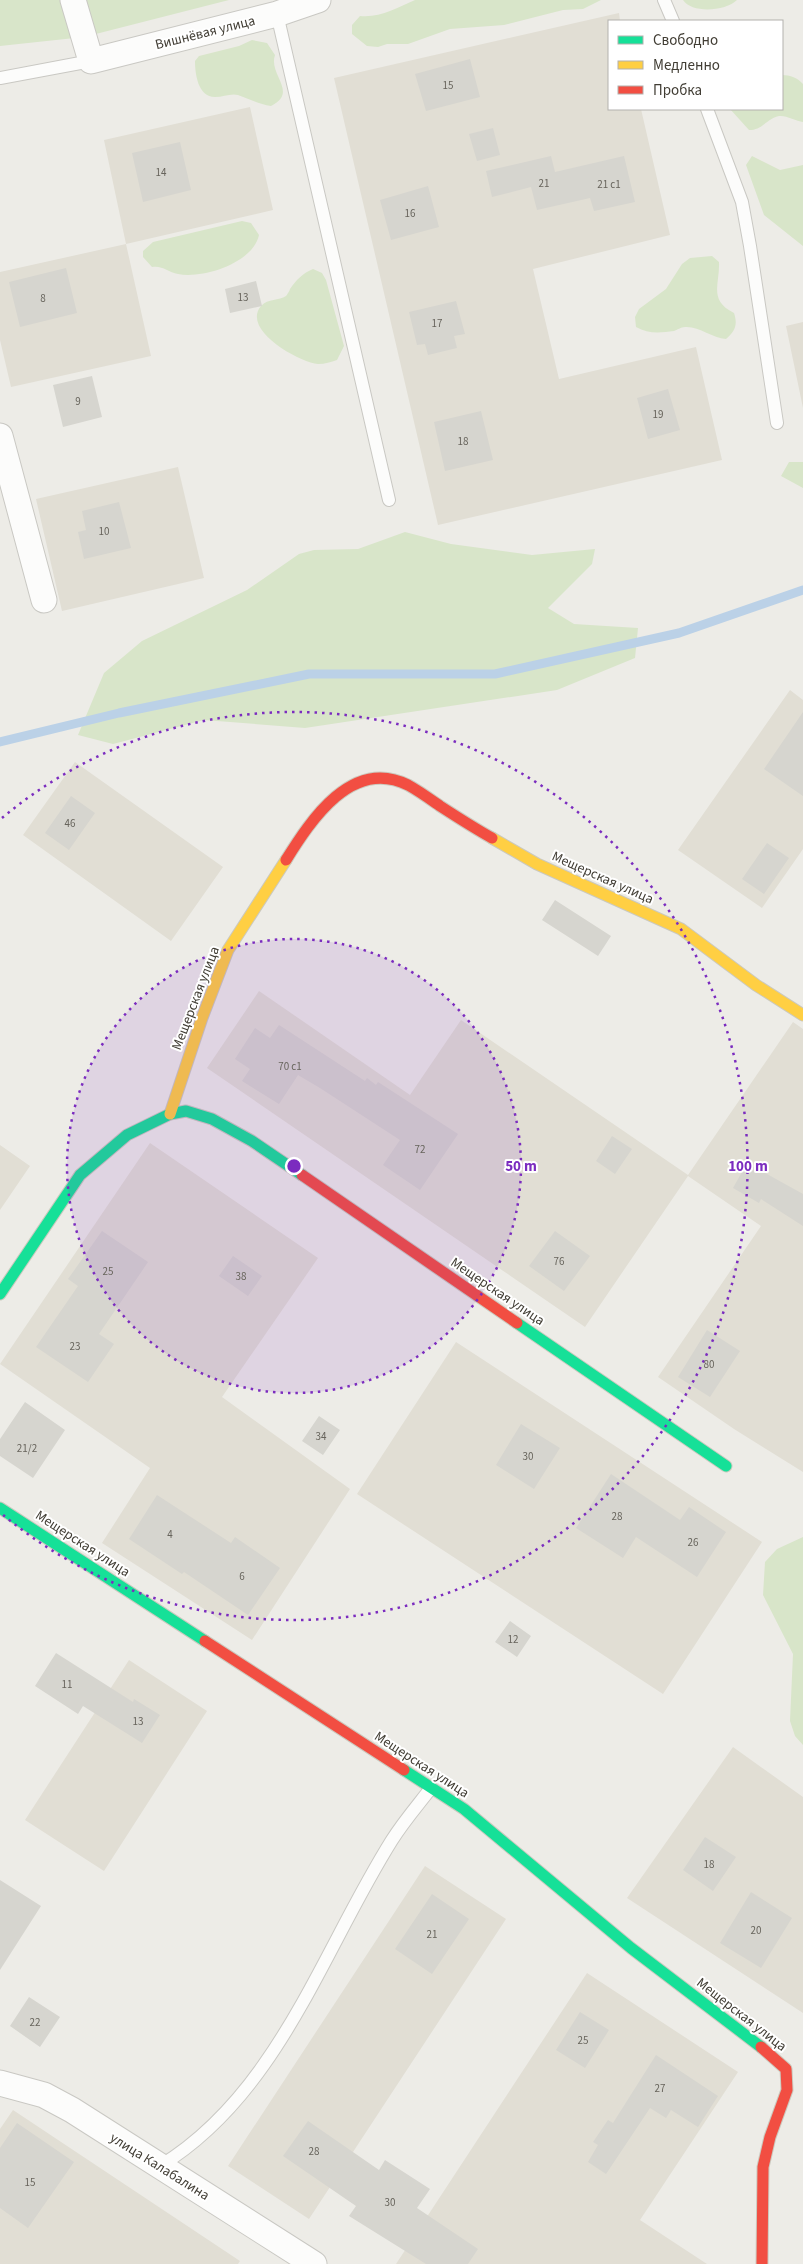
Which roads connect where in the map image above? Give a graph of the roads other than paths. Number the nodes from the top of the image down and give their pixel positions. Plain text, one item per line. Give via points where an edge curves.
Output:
1 (73, 0) edge
2 (318, 0) edge
3 (664, 0) edge
4 (277, 14) junction
5 (673, 20) edge
6 (91, 60) junction
7 (0, 78) edge
8 (707, 110) edge
9 (777, 423) dead end
10 (0, 436) edge
11 (389, 500) dead end
12 (44, 600) dead end
13 (803, 1015) edge
14 (170, 1114) junction
15 (0, 1294) edge
16 (726, 1466) dead end
17 (0, 1508) edge
18 (431, 1788) junction
19 (0, 2084) edge
20 (160, 2166) junction
21 (314, 2264) edge
22 (762, 2264) edge

1 - 6 street
2 - 4 street, Вишнёвая улица
3 - 5 lane
4 - 6 street, Вишнёвая улица
4 - 11 lane
6 - 7 lane
8 - 9 lane via 742,202
10 - 12 street
13 - 14 street, Мещерская улица via 756,985 681,929 537,864 408,785 392,779 371,778 348,787 334,798 303,833 228,950
14 - 15 street via 128,1135 80,1175
14 - 16 street, Мещерская улица via 186,1111 212,1118 252,1141
17 - 18 street, Мещерская улица
18 - 20 lane via 392,1841 263,2066 201,2136
18 - 22 street, Мещерская улица via 464,1809 631,1948 786,2069 787,2090 763,2168
19 - 20 street, улица Калабалина via 51,2099
20 - 21 street, улица Калабалина

